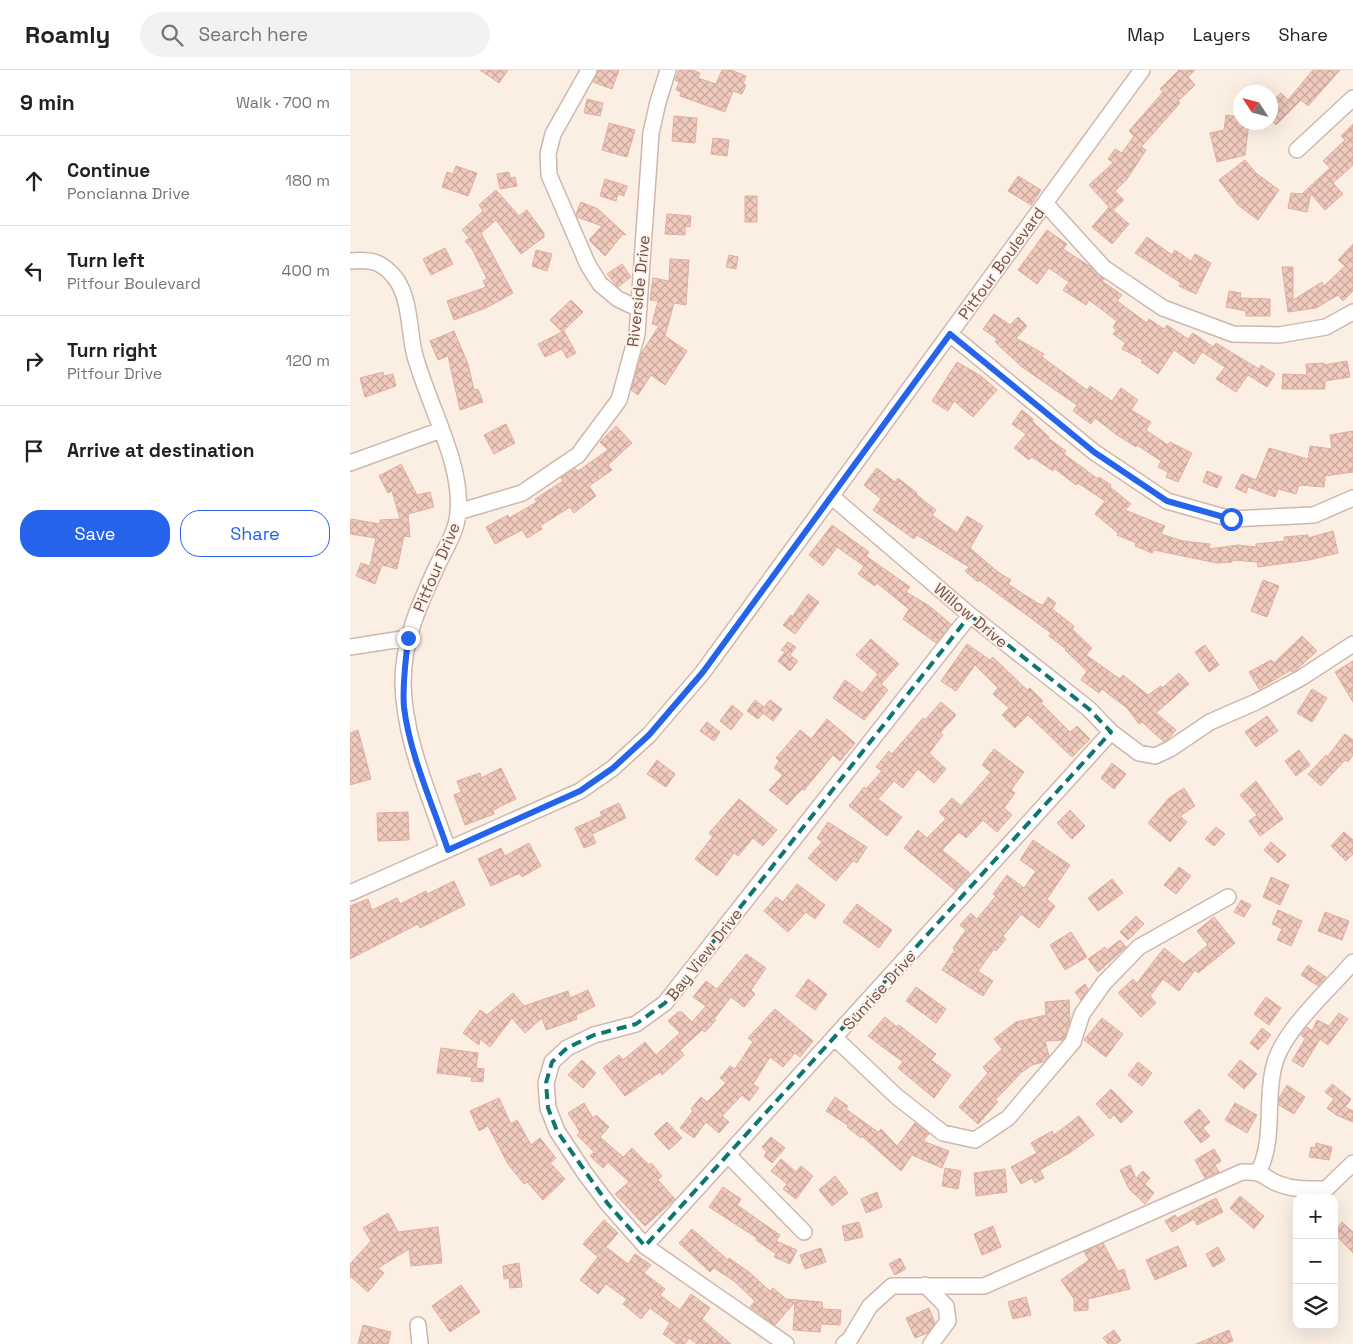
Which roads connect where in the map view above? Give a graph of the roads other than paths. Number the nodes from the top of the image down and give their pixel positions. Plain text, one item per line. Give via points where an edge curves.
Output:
1 (589, 70) edge
2 (668, 70) edge
3 (1142, 70) edge
4 (1353, 98) edge
5 (1297, 150) dead end
6 (1045, 203) junction
7 (350, 261) edge
8 (639, 309) junction
9 (1353, 312) edge
10 (950, 334) junction
11 (441, 430) junction
12 (350, 463) edge
13 (831, 496) junction
14 (1353, 498) edge
15 (458, 512) junction
16 (970, 615) junction
17 (408, 638) junction
18 (1353, 644) edge
19 (350, 647) edge
20 (1111, 732) junction
21 (448, 850) junction
22 (350, 893) edge
23 (1228, 897) dead end
24 (1353, 962) edge
25 (835, 1038) junction
26 (728, 1155) junction
27 (1353, 1163) edge
28 (1259, 1172) junction
29 (804, 1232) dead end
30 (645, 1246) junction
31 (931, 1287) junction
32 (418, 1325) dead end
33 (420, 1344) edge
34 (786, 1344) edge
35 (844, 1344) edge
36 (930, 1344) edge

1 - 8 street via 553,134 548,154 549,175 588,265 600,284 618,299
2 - 8 street, Riverside Drive via 651,133
3 - 6 street, Pitfour Boulevard
4 - 5 street
6 - 9 street via 1104,268 1163,308 1233,334 1280,335 1326,327
6 - 10 street, Pitfour Boulevard
7 - 11 street, Pitfour Drive via 369,259 383,266 396,280 404,298 414,353
8 - 15 street, Riverside Drive via 637,334 619,400 578,455 522,494
10 - 13 street, Pitfour Boulevard
10 - 14 street via 1094,452 1167,501 1231,519 1314,515
11 - 12 street
11 - 15 street, Pitfour Drive via 455,476
13 - 16 street, Willow Drive
13 - 21 street, Pitfour Boulevard via 703,672 649,735 613,768 580,791
15 - 17 street, Pitfour Drive via 456,527 415,613
16 - 20 street, Willow Drive via 1089,709
16 - 30 street, Bay View Drive via 665,1003 636,1024 594,1035 567,1048 552,1062 546,1083 547,1100 557,1132 608,1204
17 - 19 street
17 - 21 street, Pitfour Drive via 403,680 409,734
18 - 20 street, Willow Drive via 1301,678 1210,722 1155,756 1139,753
20 - 25 street, Sunrise Drive
21 - 22 street, Pitfour Boulevard
23 - 25 street via 1139,947 1104,983 1082,1014 1073,1042 1008,1118 975,1140 943,1133 896,1096
24 - 28 street via 1293,1028 1274,1063 1269,1090 1269,1136
25 - 26 street, Sunrise Drive
26 - 29 street
26 - 30 street, Sunrise Drive
27 - 28 street via 1326,1189 1301,1189 1278,1184
28 - 31 street via 1242,1172 984,1286
30 - 34 street, Bay View Drive
31 - 35 street via 892,1286 870,1306
31 - 36 street via 946,1306 948,1321
32 - 33 street

